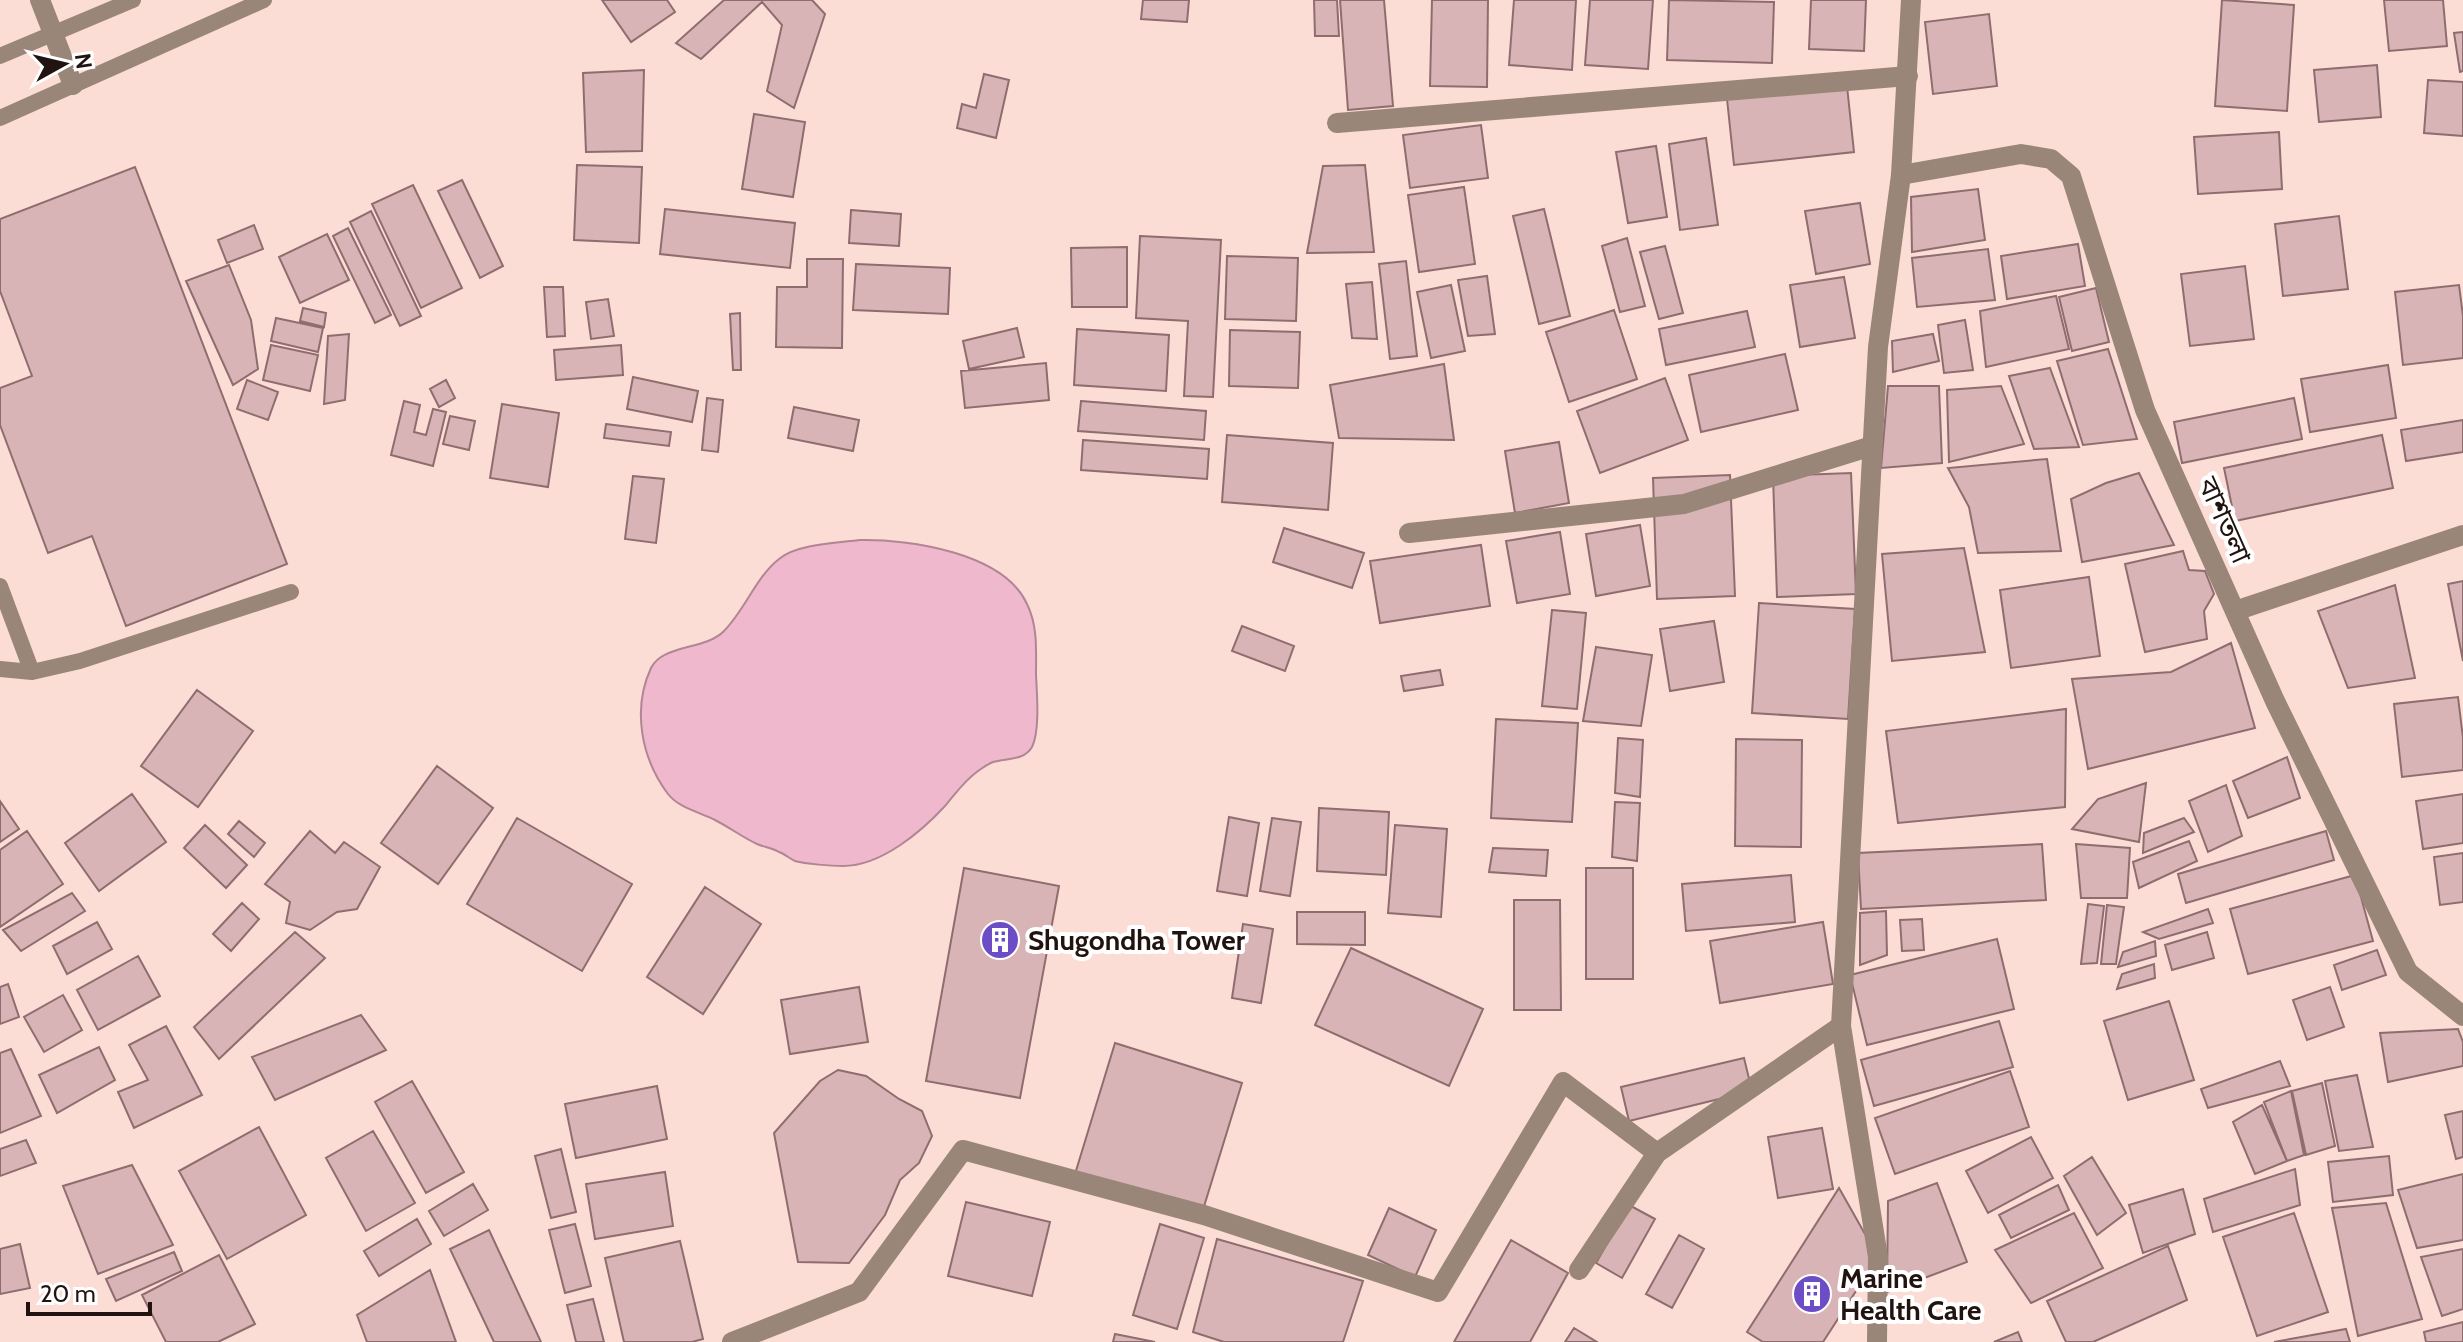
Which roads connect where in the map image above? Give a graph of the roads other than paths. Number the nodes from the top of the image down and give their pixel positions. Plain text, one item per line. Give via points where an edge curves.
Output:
1 (40, 0) edge
2 (133, 0) edge
3 (264, 0) edge
4 (1911, 0) edge
5 (53, 33) junction
6 (0, 56) edge
7 (1908, 76) junction
8 (73, 85) junction
9 (0, 118) edge
10 (1337, 123) dead end
11 (1901, 175) junction
12 (1872, 446) junction
13 (1409, 533) dead end
14 (2463, 535) edge
15 (0, 586) edge
16 (291, 592) dead end
17 (2235, 611) junction
18 (0, 669) edge
19 (32, 672) junction
20 (2463, 1016) edge
21 (1841, 1026) junction
22 (1657, 1153) junction
23 (1579, 1270) dead end
24 (732, 1342) edge
25 (1877, 1342) edge

1 - 5 street
2 - 5 lane
3 - 8 lane
4 - 7 street
5 - 6 lane
5 - 8 street
7 - 10 street
7 - 11 street
8 - 9 lane
11 - 12 street via 1878,347
11 - 17 street, বাশতলা via 2021,154 2051,159 2071,176 2145,410
12 - 13 street via 1684,504
12 - 21 street
14 - 17 street
15 - 19 lane
16 - 19 lane
17 - 20 street, বাশতলা via 2408,972
18 - 19 lane
21 - 22 street
21 - 25 street via 1878,1257
22 - 23 street
22 - 24 street via 1563,1082 1438,1292 1204,1215 963,1150 859,1292

